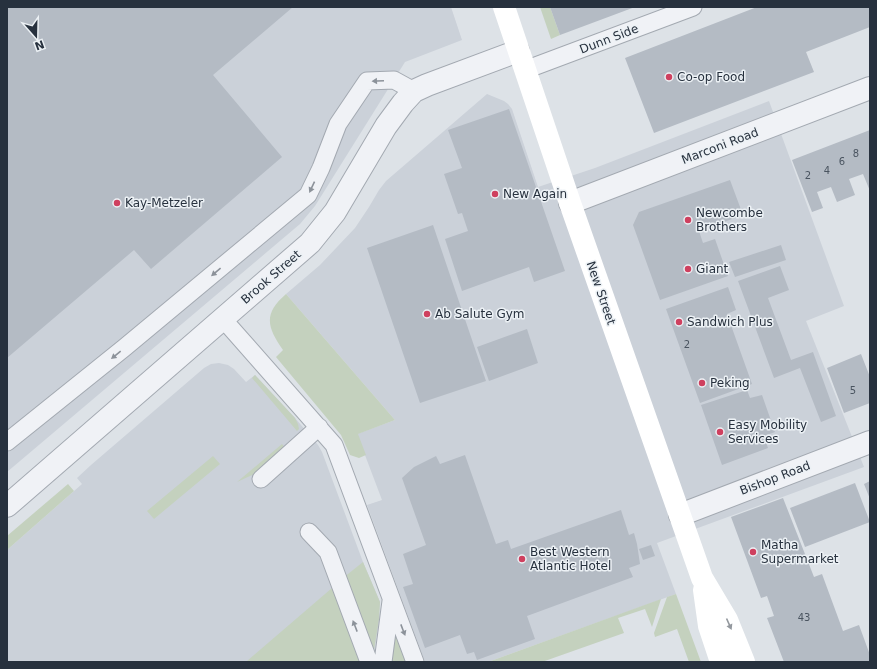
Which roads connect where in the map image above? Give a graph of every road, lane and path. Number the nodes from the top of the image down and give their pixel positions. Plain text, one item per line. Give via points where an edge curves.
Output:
1 (504, 7) edge
2 (693, 7) edge
3 (522, 61) junction
4 (870, 88) edge
5 (414, 91) junction
6 (570, 203) junction
7 (223, 319) junction
8 (319, 427) junction
9 (7, 442) edge
10 (870, 442) edge
11 (261, 479) dead end
12 (7, 506) edge
13 (680, 515) junction
14 (309, 532) dead end
15 (702, 578) junction
16 (391, 598) junction
17 (369, 662) edge
18 (382, 662) edge
19 (415, 662) edge
20 (722, 662) edge
21 (744, 662) edge

1 - 3 main road, New Street
2 - 3 lane, Dunn Side
3 - 5 street, Brook Street via 427,84
3 - 6 main road, New Street
4 - 6 street, Marconi Road
5 - 7 street, Brook Street via 386,126 335,212 310,243
5 -> 9 lane via 394,80 367,81 338,124 308,195
6 - 13 main road, New Street
7 - 8 lane
7 - 12 street, Brook Street
8 - 11 lane
8 - 16 lane via 334,445
10 - 13 street, Bishop Road
13 - 15 main road, New Street
17 -> 14 lane via 328,552
15 - 20 main road, New Street via 709,626
15 -> 21 main road, New Street via 727,620
16 - 18 lane
16 -> 19 lane

